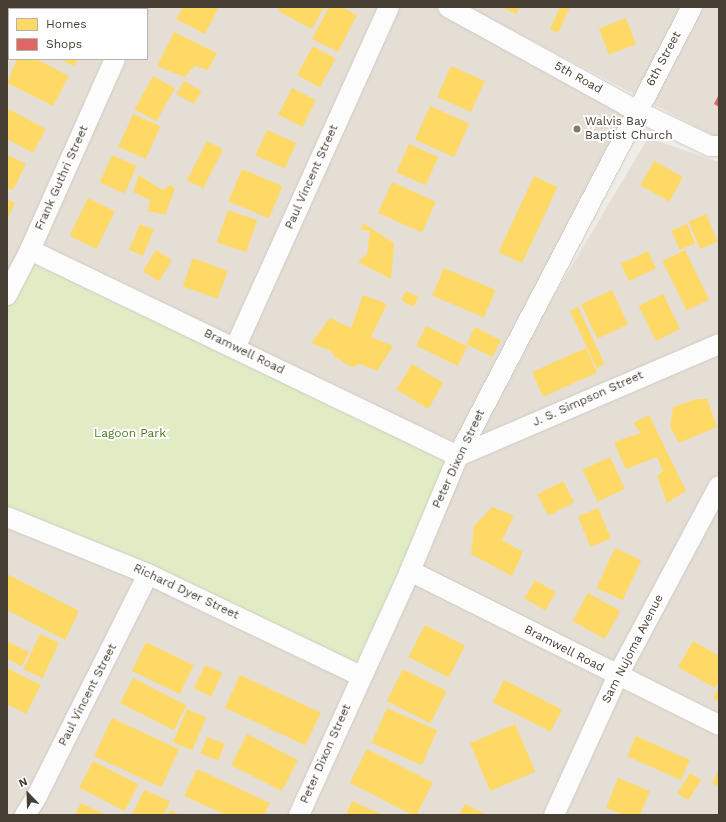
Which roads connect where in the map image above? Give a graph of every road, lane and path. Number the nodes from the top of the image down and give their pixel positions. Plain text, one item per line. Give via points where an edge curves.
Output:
1 (389, 7) edge
2 (448, 7) edge
3 (692, 7) edge
4 (115, 60) edge
5 (637, 111) junction
6 (716, 149) edge
7 (30, 250) junction
8 (7, 295) edge
9 (719, 344) edge
10 (236, 348) junction
11 (458, 456) junction
12 (719, 486) edge
13 (7, 517) edge
14 (410, 572) junction
15 (148, 574) junction
16 (618, 675) junction
17 (360, 676) junction
18 (719, 725) edge
19 (25, 815) edge
20 (299, 815) edge
21 (554, 815) edge

1 - 10 street, Paul Vincent Street
2 - 5 street, 5th Road
3 - 5 street, 6th Street
4 - 7 street, Frank Guthri Street
5 - 6 street, 5th Road
5 - 11 street, Peter Dixon Street
7 - 8 street, Frank Guthri Street
7 - 10 street, Bramwell Road
9 - 11 street, J. S. Simpson Street
10 - 11 street, Bramwell Road
11 - 14 street, Peter Dixon Street
12 - 16 street, Sam Nujoma Avenue
13 - 15 street, Richard Dyer Street
14 - 16 street, Bramwell Road
14 - 17 street, Peter Dixon Street
15 - 17 street, Richard Dyer Street
15 - 19 street, Paul Vincent Street via 36,798
16 - 18 street, Bramwell Road
16 - 21 street, Sam Nujoma Avenue
17 - 20 street, Peter Dixon Street

